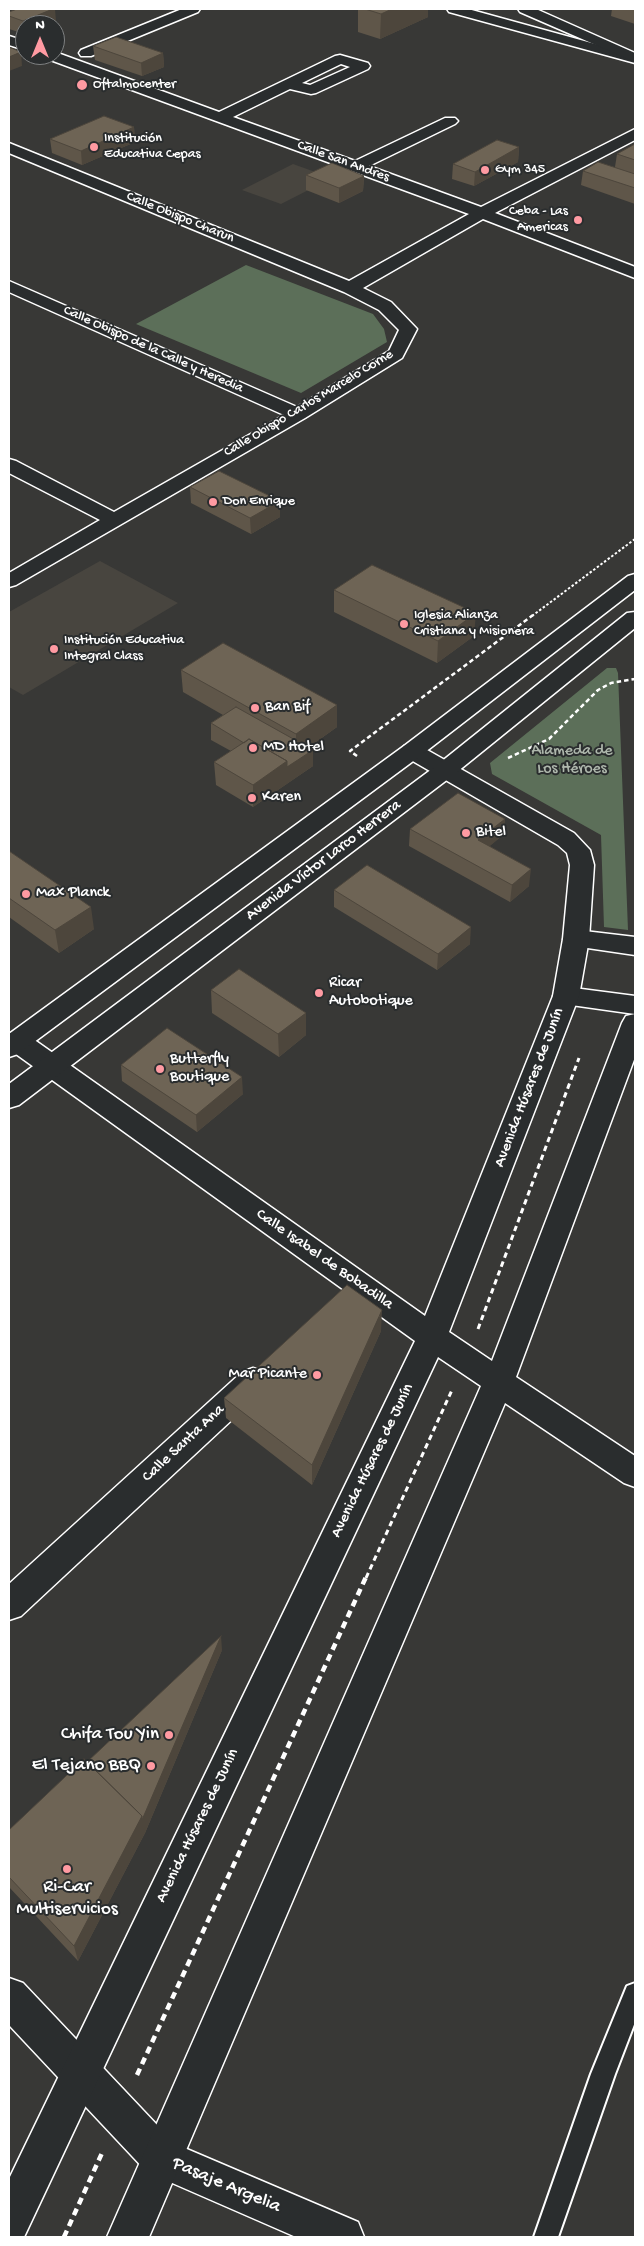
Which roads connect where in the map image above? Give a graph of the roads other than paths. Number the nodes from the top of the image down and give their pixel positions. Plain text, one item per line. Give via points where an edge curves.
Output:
1 (193, 9) edge
2 (454, 9) edge
3 (525, 9) edge
4 (557, 9) edge
5 (635, 44) edge
6 (635, 59) edge
7 (66, 61) joint
8 (289, 84) dead end
9 (220, 117) junction
10 (450, 120) dead end
11 (635, 134) edge
12 (9, 148) edge
13 (581, 162) junction
14 (355, 167) junction
15 (599, 168) edge
16 (482, 213) junction
17 (635, 273) edge
18 (9, 286) edge
19 (350, 288) junction
20 (298, 414) junction
21 (9, 465) edge
22 (115, 520) junction
23 (635, 580) edge
24 (9, 581) edge
25 (635, 618) edge
26 (412, 751) junction
27 (444, 771) junction
28 (576, 939) junction
29 (635, 946) edge
30 (566, 996) junction
31 (635, 1005) edge
32 (635, 1023) edge
33 (12, 1041) edge
34 (51, 1065) junction
35 (9, 1098) edge
36 (432, 1337) junction
37 (271, 1364) edge
38 (499, 1381) junction
39 (635, 1473) edge
40 (9, 1605) edge
41 (635, 1994) edge
42 (9, 1997) edge
43 (79, 2073) junction
44 (161, 2158) junction
45 (9, 2223) edge
46 (128, 2237) edge
47 (344, 2237) edge
48 (546, 2237) edge

1 - 7 street
2 - 6 street
3 - 6 street
4 - 5 street
7 - 9 street, Calle San Andres
8 - 9 street
9 - 14 street, Calle San Andres
10 - 14 street
11 - 13 street
12 - 19 street, Calle Obispo Charun
13 - 15 street
13 - 16 street
14 - 16 street, Calle San Andres
16 - 17 street, Calle San Andres
16 - 19 street
18 - 20 street, Calle Obispo de la Calle y Heredia
19 - 20 street, Calle Obispo Carlos Marcelo Corne via 385,306 408,329 396,354
20 - 22 street, Calle Obispo Carlos Marcelo Corne
21 - 22 street
22 - 24 street, Calle Obispo Carlos Marcelo Corne
23 - 26 street
25 - 27 street, Avenida Víctor Larco Herrera
26 - 27 street, Avenida Húsares de Junín
26 - 33 street
27 - 28 street, Avenida Húsares de Junín via 566,839 578,850 582,865
27 - 34 street, Avenida Víctor Larco Herrera
28 - 29 street
28 - 30 street, Avenida Húsares de Junín
30 - 31 street
30 - 36 street, Avenida Húsares de Junín
32 - 38 street
33 - 34 street, Calle Isabel de Bobadilla
34 - 35 street, Avenida Víctor Larco Herrera
34 - 36 street, Calle Isabel de Bobadilla via 347,1294
36 - 38 street, Calle Isabel de Bobadilla
36 - 43 street, Avenida Húsares de Junín
37 - 40 street, Calle Santa Ana
38 - 39 street, Calle Isabel de Bobadilla
38 - 44 street
41 - 48 lane via 603,2074
42 - 43 street, Pasaje Argelia
43 - 44 street, Pasaje Argelia
43 - 45 street, Avenida Húsares de Junín
44 - 46 street
44 - 47 street, Pasaje Argelia

